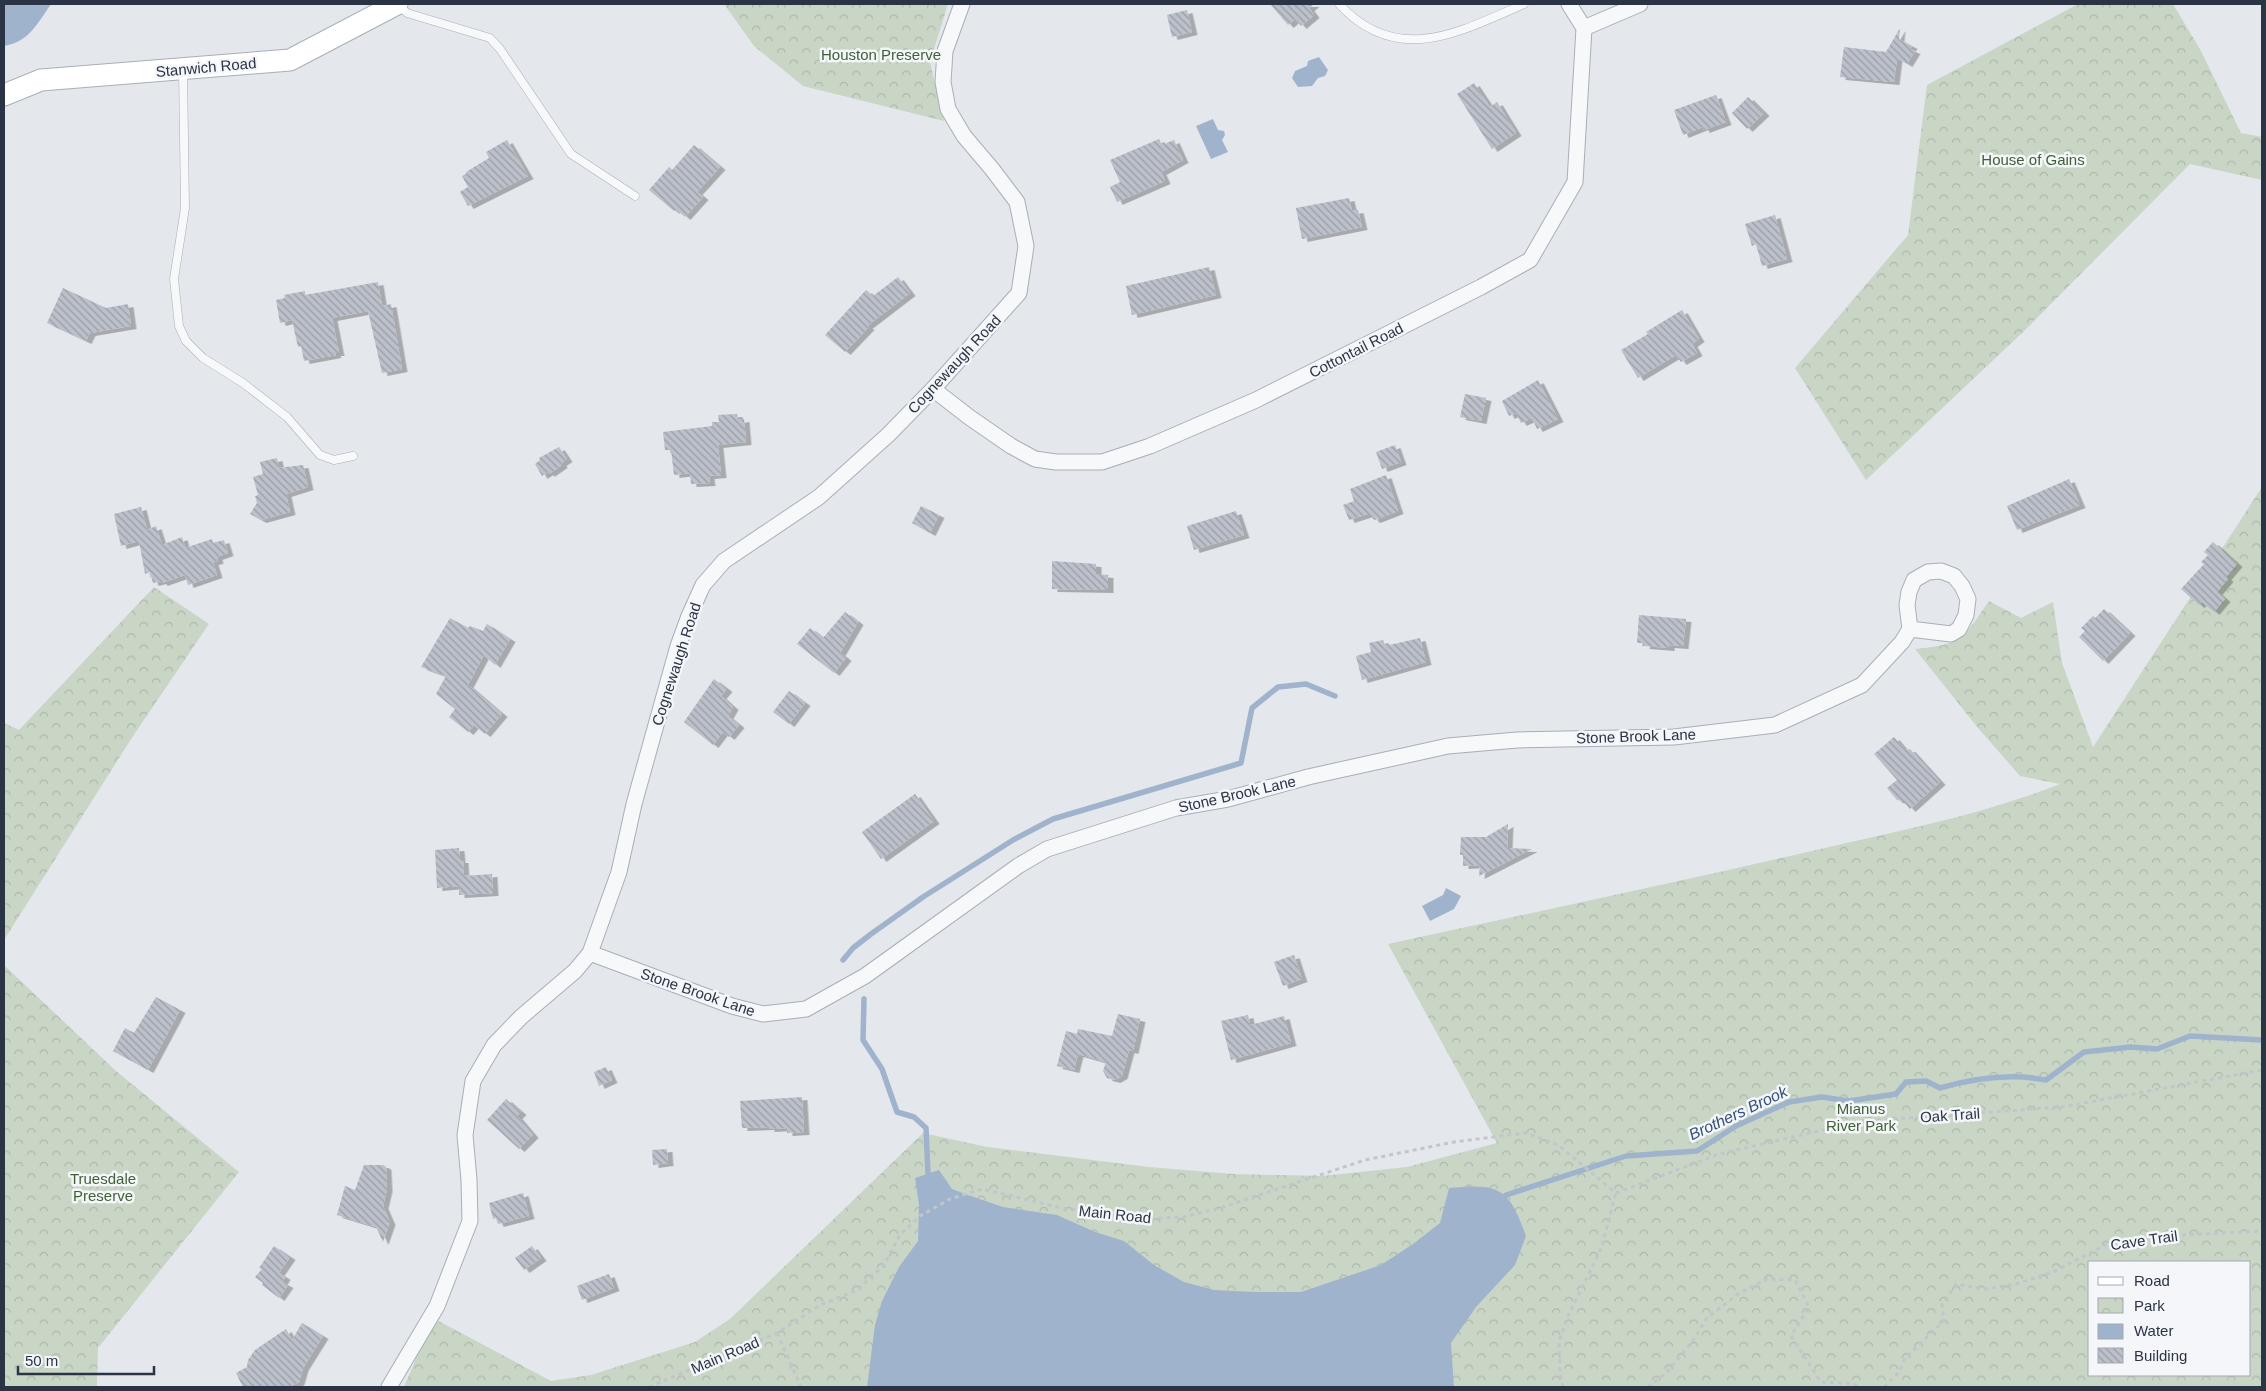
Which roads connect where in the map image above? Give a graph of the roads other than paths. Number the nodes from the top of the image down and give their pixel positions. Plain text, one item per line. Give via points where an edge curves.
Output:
1 (398, 4) edge
2 (962, 4) edge
3 (1339, 4) edge
4 (1524, 4) edge
5 (1569, 4) edge
6 (1640, 4) edge
7 (1584, 28) junction
8 (183, 69) junction
9 (4, 94) edge
10 (635, 196) dead end
11 (933, 389) junction
12 (353, 456) dead end
13 (1910, 629) junction
14 (590, 953) junction
15 (389, 1387) edge

1 - 8 street, Stanwich Road via 290,60
1 - 10 lane via 407,14 490,38 571,154
2 - 11 street, Cognewaugh Road via 945,51 943,82 948,109 964,136 1017,202 1026,246 1019,293
3 - 4 lane via 1378,33 1400,40 1434,39
5 - 7 street
6 - 7 street
7 - 11 street, Cottontail Road via 1575,182 1530,260 1256,400 1150,446 1102,462 1035,459 1011,446
8 - 9 street, Stanwich Road via 41,80
8 - 12 lane via 185,208 174,278 179,326 186,341 203,358 288,417 320,455 334,460
11 - 14 street, Cognewaugh Road via 888,435 818,497 724,561 703,585 678,646 634,804 619,872
13 - 13 street via 1907,605 1914,580 1928,572 1941,571 1954,576 1968,599 1966,615 1959,629 1951,634
13 - 14 street, Stone Brook Lane via 1862,685 1776,725 1674,737 1518,740 1448,746 1308,777 1228,799 1176,808 1047,849 1002,877 865,976 806,1009 763,1014 732,1006
14 - 15 street, Cognewaugh Road via 575,971 494,1044 473,1081 465,1135 470,1221 437,1306

